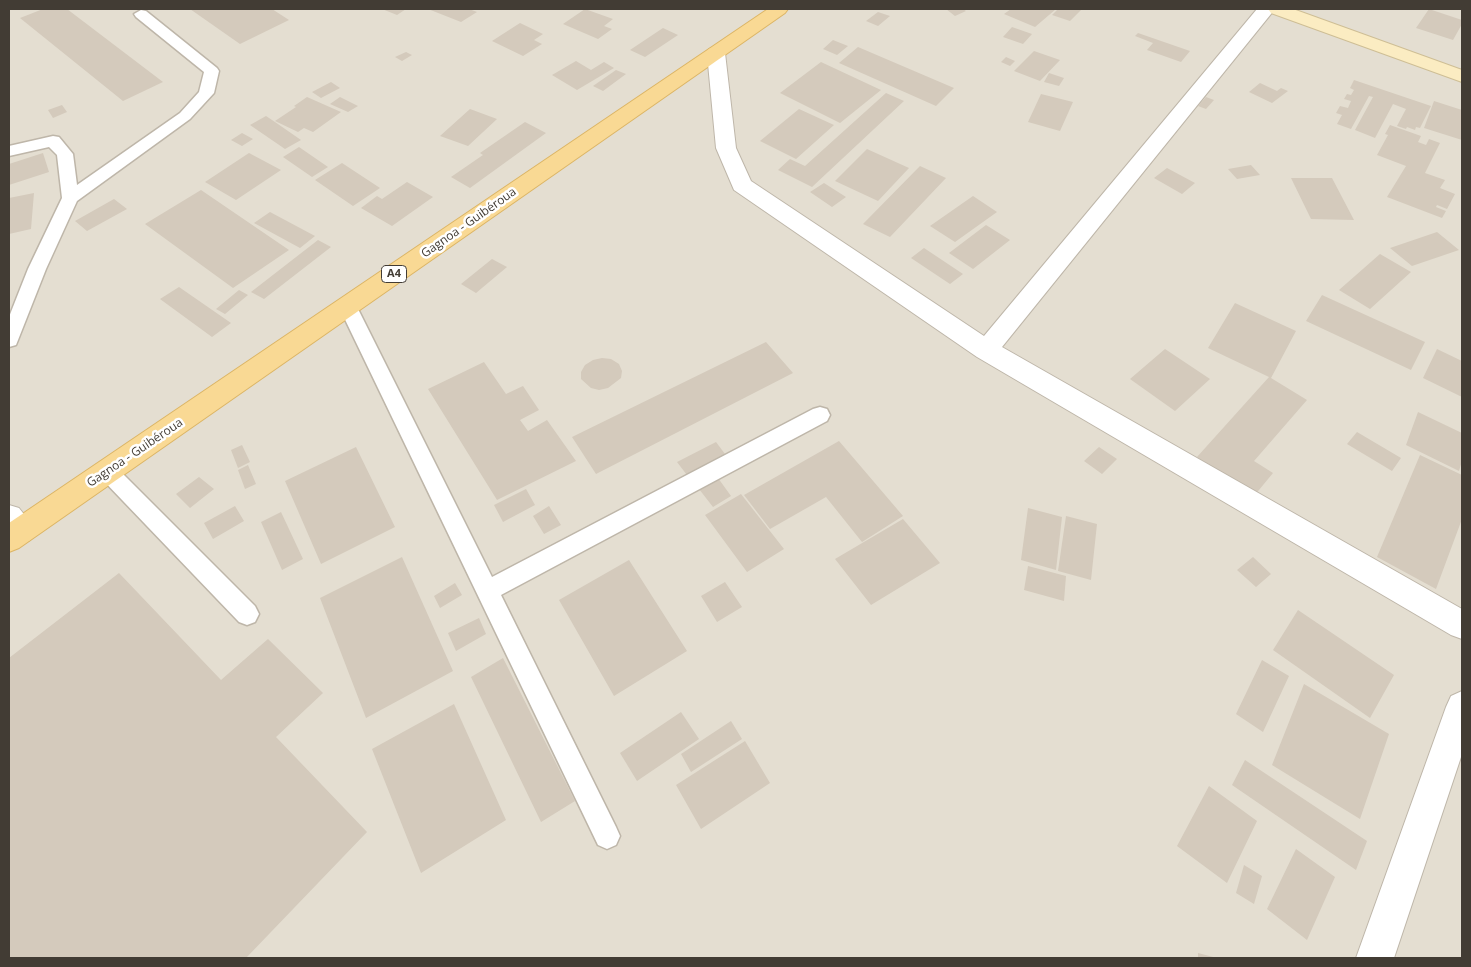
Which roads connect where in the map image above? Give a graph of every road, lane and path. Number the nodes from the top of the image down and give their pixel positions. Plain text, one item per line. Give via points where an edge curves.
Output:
1 (779, 9) edge
2 (1266, 9) edge
3 (1277, 9) edge
4 (141, 14) dead end
5 (716, 53) junction
6 (1462, 76) edge
7 (9, 151) edge
8 (70, 198) junction
9 (348, 306) junction
10 (9, 340) edge
11 (986, 350) junction
12 (820, 415) dead end
13 (107, 471) junction
14 (12, 529) edge
15 (487, 591) junction
16 (247, 614) dead end
17 (1462, 625) edge
18 (1462, 707) edge
19 (607, 836) dead end
20 (1375, 958) edge

1 - 5 main road, Gagnoa - Guibéroua / A4
2 - 11 street
3 - 6 street
4 - 8 lane via 212,71 206,93 185,116
5 - 9 main road, Gagnoa - Guibéroua / A4
5 - 11 street via 726,148 742,185
7 - 8 lane via 53,141 65,154
8 - 10 lane
9 - 13 main road, Gagnoa - Guibéroua / A4
9 - 15 lane
11 - 17 street
12 - 15 lane
13 - 14 main road, Gagnoa - Guibéroua / A4
13 - 16 lane
15 - 19 lane
18 - 20 street

